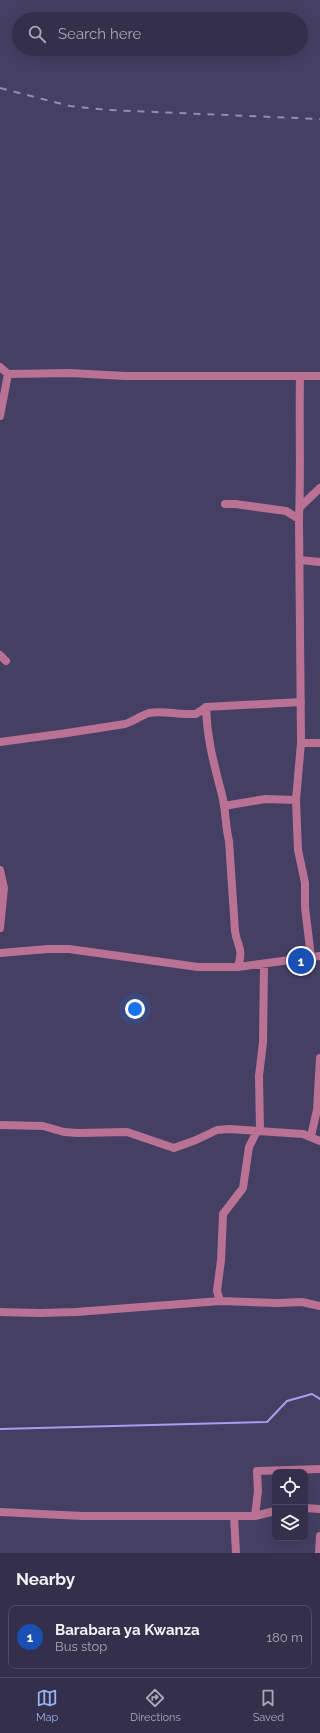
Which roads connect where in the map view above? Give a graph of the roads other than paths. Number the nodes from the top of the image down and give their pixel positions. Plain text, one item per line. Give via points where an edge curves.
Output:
1 (0, 367) edge
2 (8, 374) junction
3 (300, 376) junction
4 (320, 376) edge
5 (0, 416) edge
6 (320, 488) edge
7 (225, 504) dead end
8 (300, 504) junction
9 (286, 510) junction
10 (299, 519) junction
11 (300, 560) junction
12 (320, 562) edge
13 (300, 702) junction
14 (206, 707) junction
15 (0, 742) edge
16 (301, 743) junction
17 (320, 743) edge
18 (296, 800) junction
19 (224, 806) junction
20 (0, 870) edge
21 (0, 928) edge
22 (0, 953) edge
23 (320, 956) edge
24 (311, 957) junction
25 (264, 965) junction
26 (238, 967) junction
27 (320, 1058) edge
28 (0, 1125) edge
29 (258, 1131) junction
30 (310, 1136) junction
31 (320, 1141) edge
32 (220, 1301) junction
33 (320, 1306) edge
34 (0, 1312) edge
35 (320, 1469) edge
36 (308, 1508) edge
37 (320, 1509) edge
38 (0, 1512) edge
39 (272, 1512) edge
40 (234, 1516) junction
41 (255, 1516) junction
42 (320, 1536) edge
43 (236, 1553) edge
44 (319, 1553) edge

1 - 2 street
2 - 3 street
2 - 5 street
3 - 4 street
3 - 8 street
6 - 8 street
7 - 9 street
8 - 9 street
8 - 10 street
9 - 10 street
10 - 11 street
11 - 12 street
11 - 13 street
13 - 14 street
13 - 16 street
14 - 15 street via 196,714 155,712 125,724
14 - 19 street via 210,750
16 - 17 street
16 - 18 street
18 - 19 street via 265,799
18 - 24 street via 298,850 305,883
19 - 26 street via 235,930 241,955
20 - 21 street via 4,888
22 - 26 street via 69,949 198,968
23 - 24 street
24 - 25 street
25 - 26 street
25 - 29 street
27 - 30 street via 317,1110
28 - 29 street via 43,1126 78,1133 127,1132 174,1148 217,1130
29 - 30 street
29 - 32 street via 249,1147 243,1188 223,1214 217,1291
30 - 31 street
32 - 33 street via 302,1302
32 - 34 street via 76,1312
35 - 41 street via 258,1471
36 - 37 street
38 - 40 street via 83,1516
39 - 41 street
40 - 41 street
40 - 43 street
42 - 44 street

